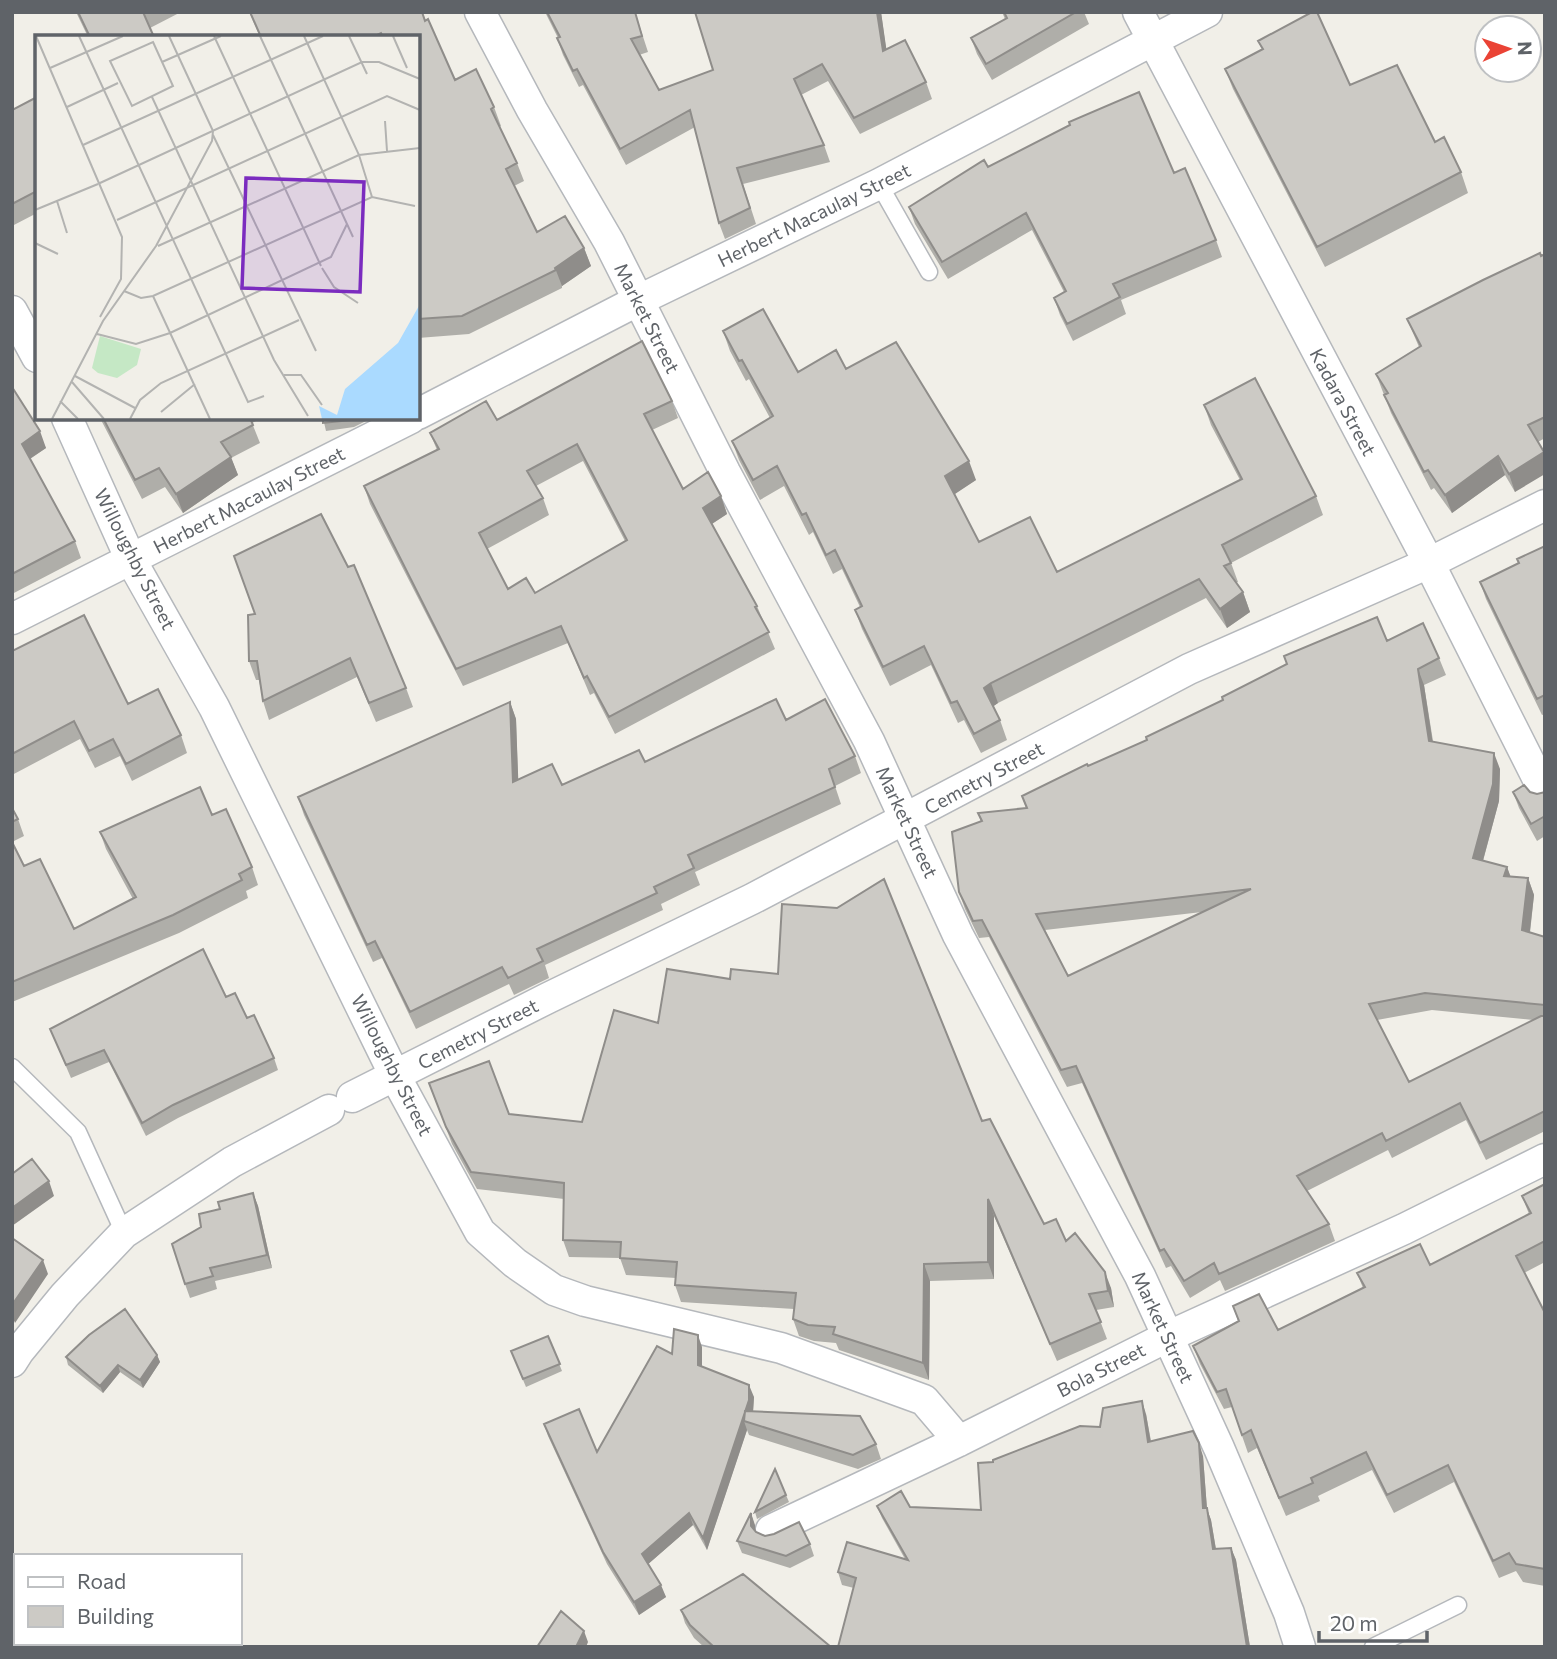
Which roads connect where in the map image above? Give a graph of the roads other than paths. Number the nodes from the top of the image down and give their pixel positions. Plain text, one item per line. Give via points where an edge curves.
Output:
1 (480, 12) edge
2 (1138, 12) edge
3 (1207, 12) edge
4 (1152, 42) junction
5 (879, 184) junction
6 (929, 272) dead end
7 (639, 300) junction
8 (12, 311) edge
9 (35, 353) edge
10 (420, 413) edge
11 (68, 420) edge
12 (407, 420) edge
13 (1545, 505) edge
14 (131, 560) junction
15 (1429, 563) junction
16 (12, 619) edge
17 (1545, 793) edge
18 (906, 820) junction
19 (12, 1067) edge
20 (396, 1076) junction
21 (1545, 1159) edge
22 (124, 1233) junction
23 (1167, 1337) junction
24 (14, 1353) edge
25 (959, 1441) junction
26 (771, 1530) dead end
27 (1458, 1605) dead end
28 (1300, 1647) edge
29 (1373, 1647) edge

1 - 7 street, Market Street
2 - 4 street, Kadara Street
3 - 4 street, Herbert Macaulay Street
4 - 5 street, Herbert Macaulay Street
4 - 15 street, Kadara Street
5 - 6 lane
5 - 7 street, Herbert Macaulay Street
7 - 10 street, Herbert Macaulay Street
7 - 18 street, Market Street
8 - 9 street
11 - 14 street, Willoughby Street
12 - 14 street, Herbert Macaulay Street
13 - 15 street, Cemetry Street
14 - 16 street, Herbert Macaulay Street
14 - 20 street, Willoughby Street via 214,707
15 - 17 street, Kadara Street
15 - 18 street, Cemetry Street via 1189,669
18 - 20 street, Cemetry Street
18 - 23 street, Market Street via 958,935 1140,1276
19 - 22 lane via 78,1132
20 - 22 street, Cemetry Street via 232,1162
20 - 25 street, Willoughby Street via 480,1232 554,1290 781,1348 924,1400
21 - 23 street, Bola Street
22 - 24 street, Cemetry Street
23 - 25 street, Bola Street
23 - 28 street, Market Street via 1219,1448
25 - 26 street, Bola Street
27 - 29 lane

